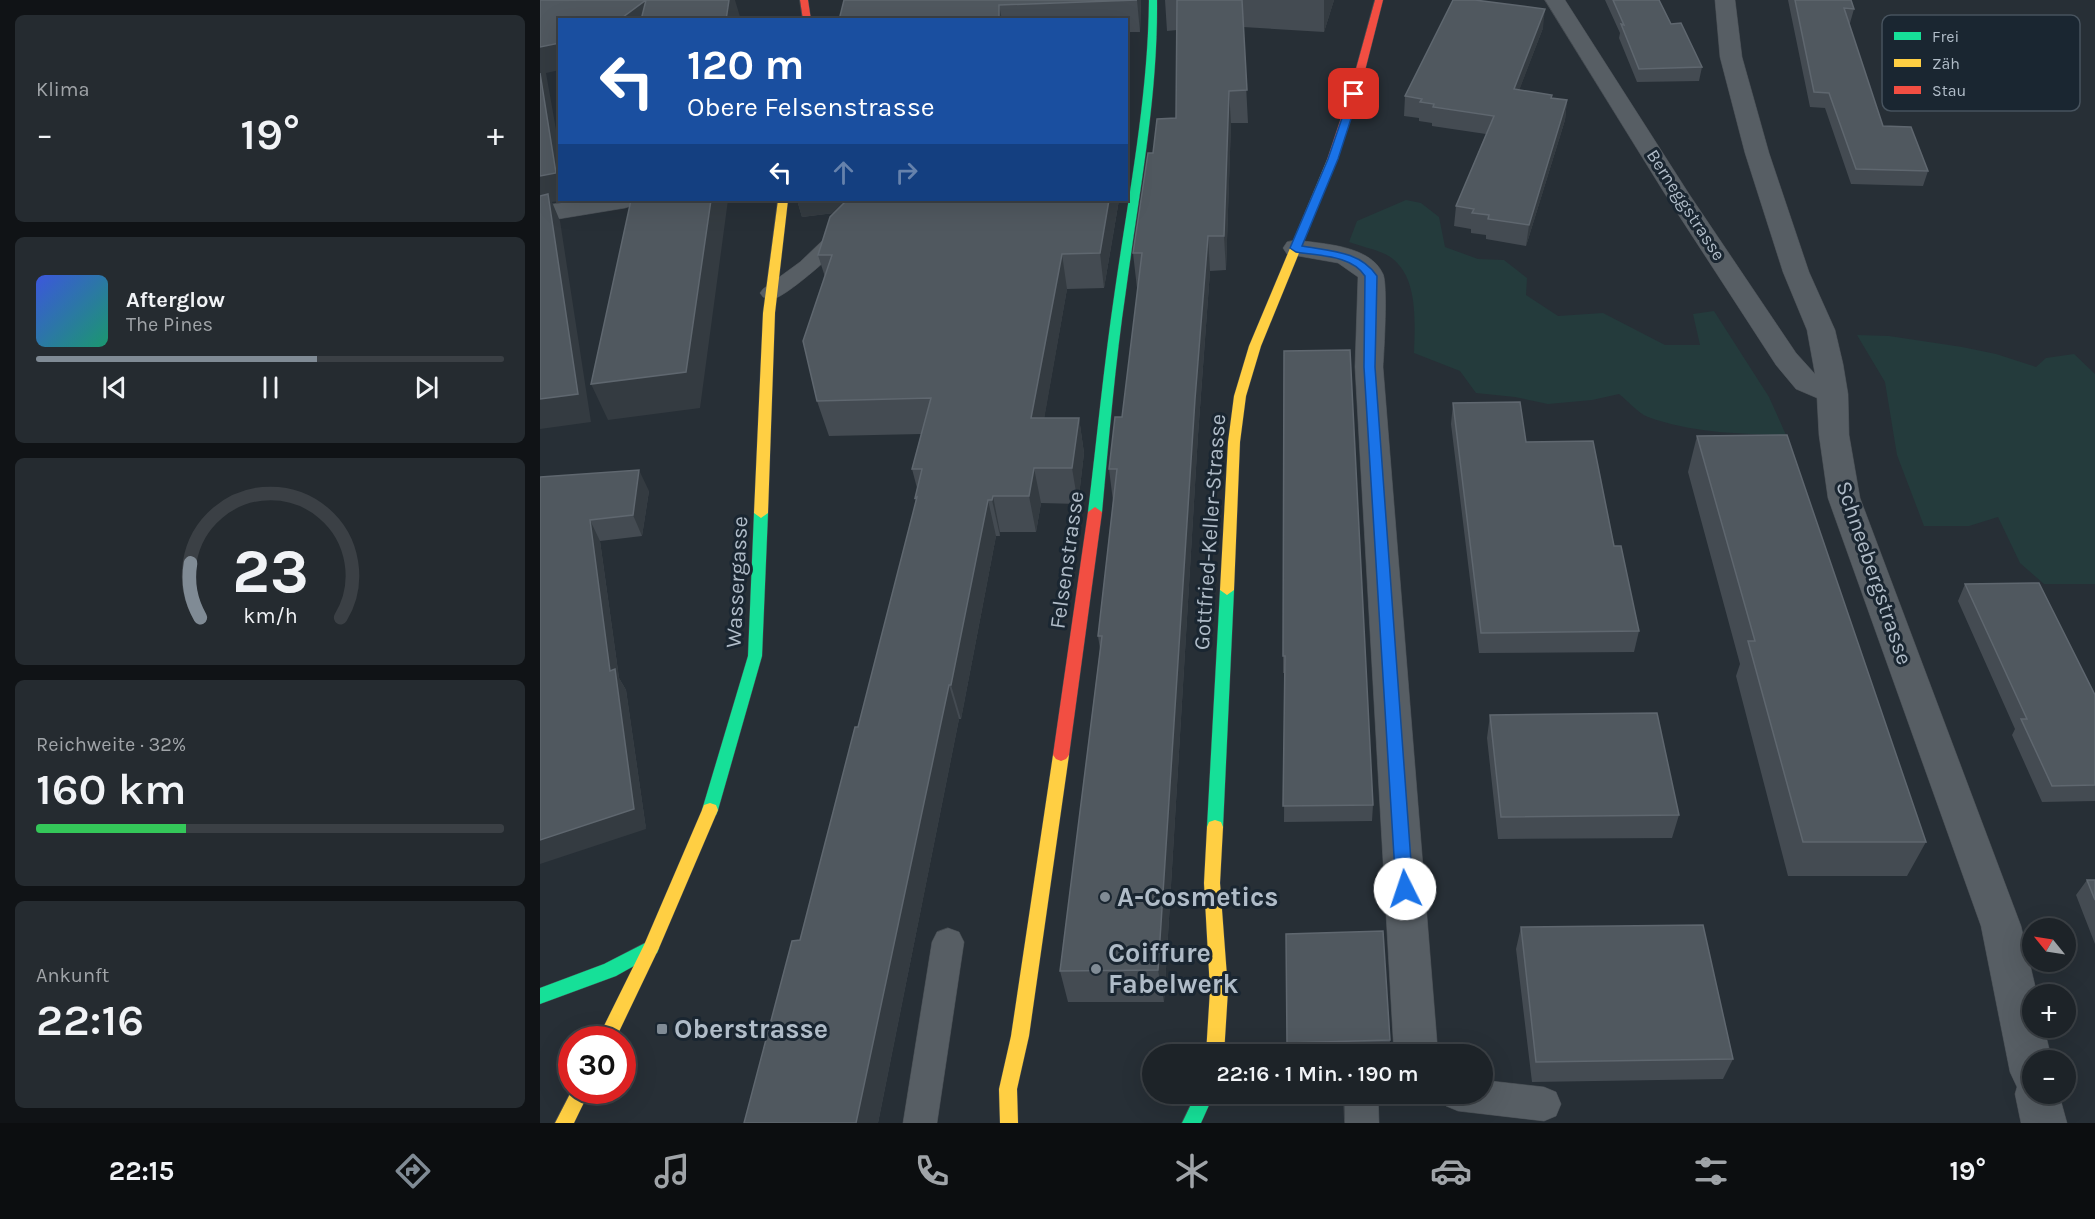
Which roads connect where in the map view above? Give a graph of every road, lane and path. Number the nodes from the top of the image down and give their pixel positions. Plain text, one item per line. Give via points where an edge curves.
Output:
1 (804, 0) edge
2 (1153, 0) edge
3 (1379, 0) edge
4 (1555, 0) edge
5 (1725, 0) edge
6 (807, 18) edge
7 (619, 201) edge
8 (783, 201) edge
9 (875, 201) edge
10 (540, 214) edge
11 (1296, 248) junction
12 (770, 293) junction
13 (1833, 394) junction
14 (948, 942) dead end
15 (651, 948) junction
16 (540, 996) edge
17 (613, 1026) edge
18 (1216, 1044) edge
19 (1415, 1044) edge
20 (2027, 1050) edge
21 (1493, 1098) edge
22 (573, 1104) edge
23 (1200, 1104) edge
24 (1361, 1104) edge
25 (1544, 1104) dead end
26 (2039, 1104) edge
27 (564, 1123) edge
28 (920, 1123) edge
29 (1009, 1123) edge
30 (1191, 1123) edge
31 (1362, 1123) edge
32 (2044, 1123) edge

1 - 6 street
2 - 29 street, Felsenstrasse via 1154,35 1143,140 1120,292 1092,537 1020,1036 1008,1089
3 - 11 street, Gottfried-Keller-Strasse via 1333,159
4 - 13 street, Berneggstrasse via 1786,359 1806,382
5 - 13 street, Schneebergstrasse via 1731,57 1757,153 1796,272 1821,330
7 - 10 street
8 - 12 street, Wassergasse
9 - 12 lane via 807,266
11 - 18 street, Gottfried-Keller-Strasse via 1254,346 1240,396 1234,442 1212,883 1219,937
11 - 19 street via 1357,261 1371,276 1370,367
12 - 15 street, Wassergasse via 755,656 709,813
13 - 20 street, Schneebergstrasse via 1834,435 1844,498 2001,926
14 - 28 lane
15 - 16 street via 610,970
15 - 17 street, Wassergasse
21 - 25 lane
22 - 27 street
23 - 30 street
24 - 31 lane
26 - 32 street

